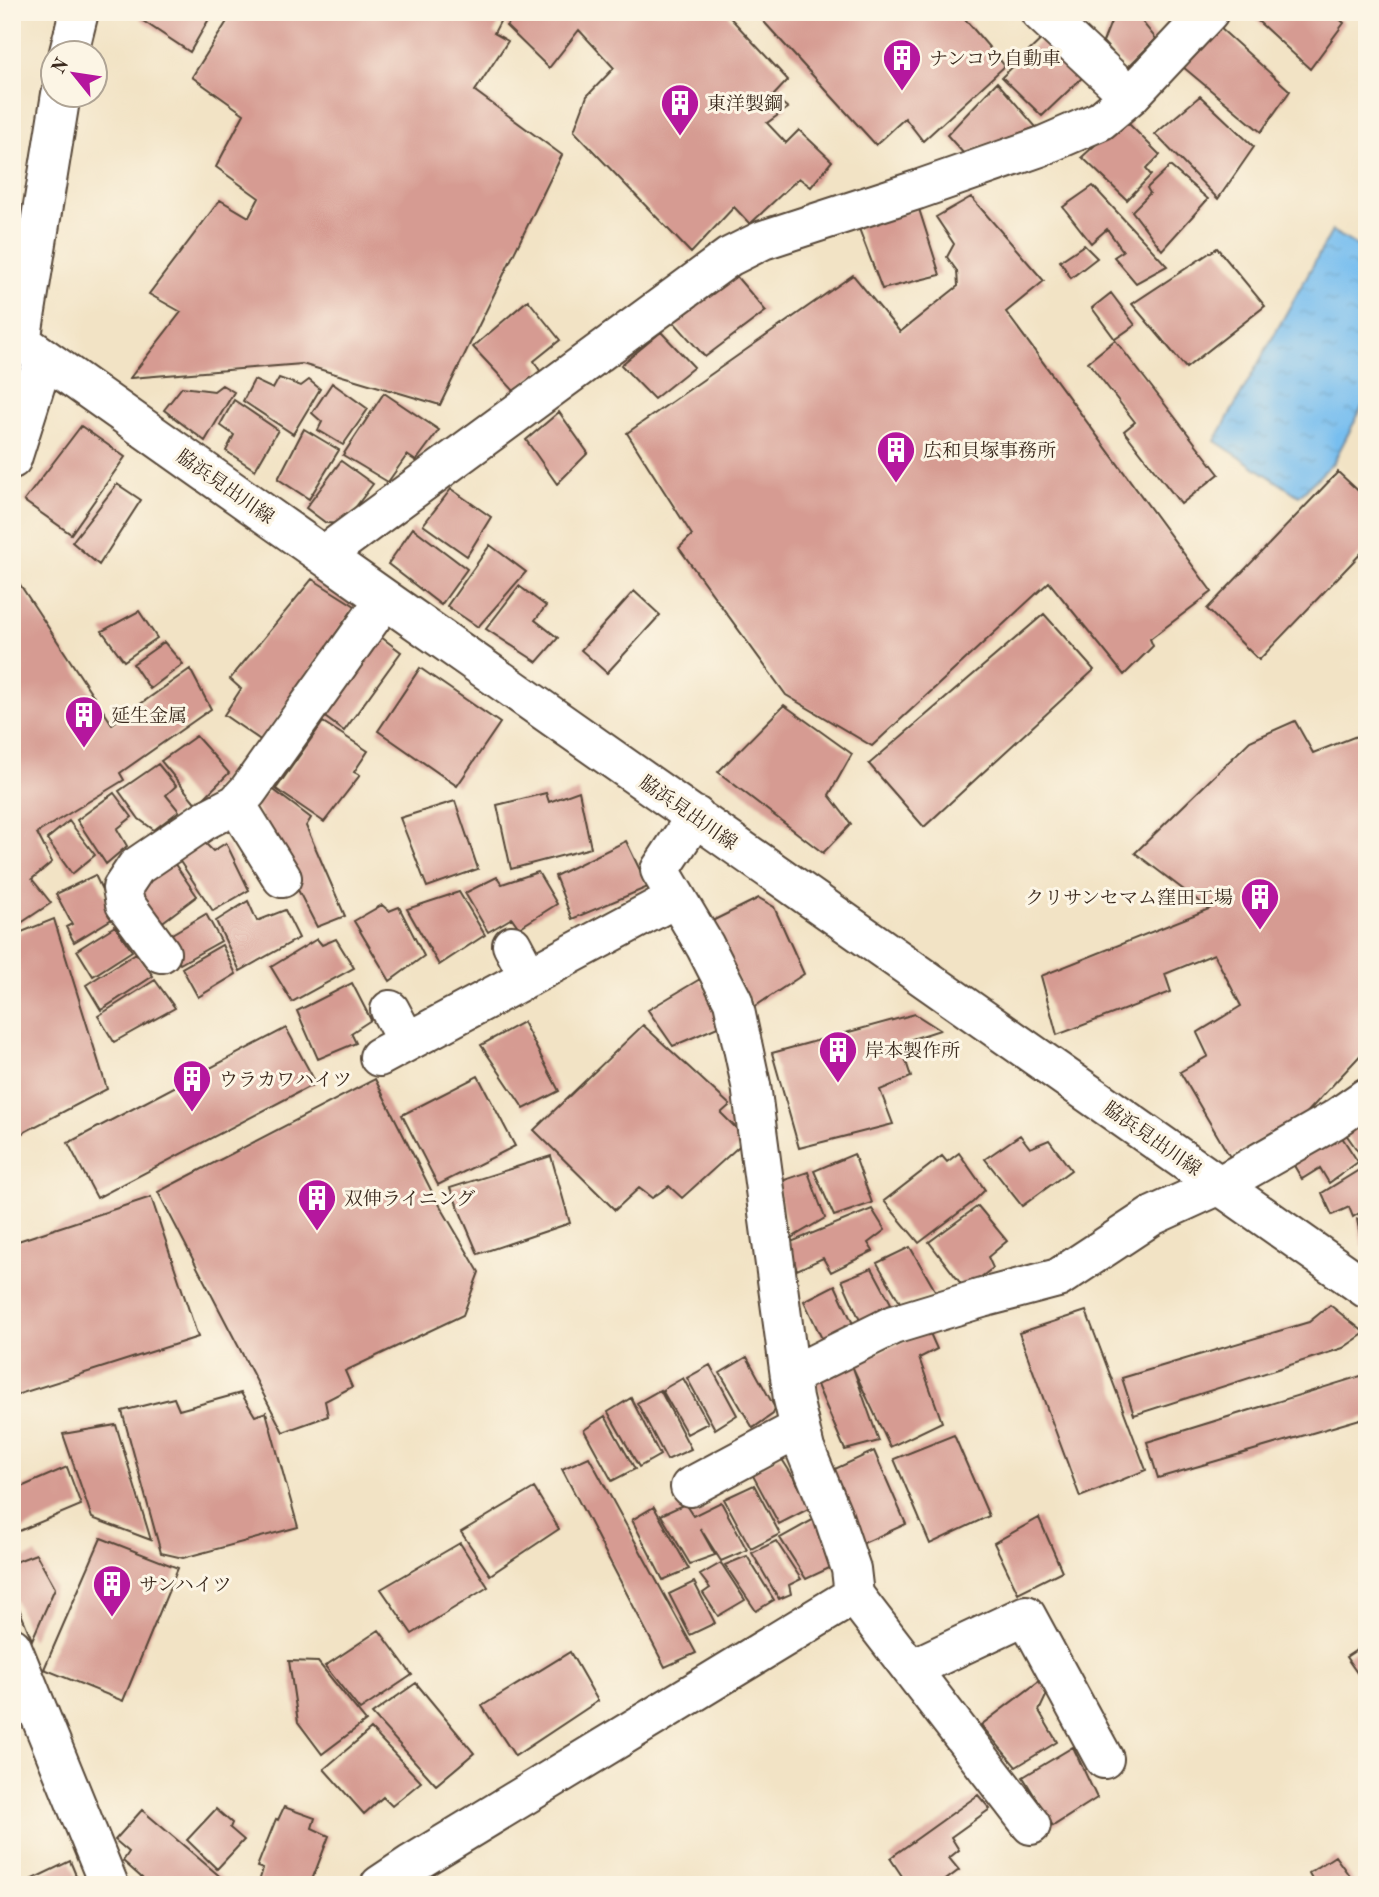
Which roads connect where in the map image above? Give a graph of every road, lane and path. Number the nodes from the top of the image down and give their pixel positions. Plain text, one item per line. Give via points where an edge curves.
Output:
1 (79, 12) edge
2 (1040, 12) edge
3 (1209, 12) edge
4 (72, 38) edge
5 (1130, 96) junction
6 (59, 108) edge
7 (26, 345) edge
8 (12, 459) edge
9 (324, 555) junction
10 (384, 599) junction
11 (236, 804) junction
12 (696, 816) junction
13 (282, 878) dead end
14 (676, 898) junction
15 (161, 953) dead end
16 (392, 1036) dead end
17 (1367, 1097) edge
18 (1220, 1185) junction
19 (1367, 1289) edge
20 (790, 1376) junction
21 (800, 1428) junction
22 (690, 1488) dead end
23 (854, 1595) junction
24 (12, 1647) edge
25 (911, 1669) junction
26 (1104, 1759) dead end
27 (1031, 1825) dead end
28 (108, 1885) edge
29 (380, 1885) edge

1 - 4 street
2 - 5 street
3 - 5 street
5 - 9 street via 1100,121 1040,147 763,240 729,257
6 - 7 street
7 - 8 street
7 - 9 street, 脇浜見出川線
9 - 10 street, 脇浜見出川線
10 - 11 street
10 - 12 street, 脇浜見出川線
11 - 13 street
11 - 15 street via 136,867 122,888 125,904
12 - 14 street via 660,870
12 - 18 street, 脇浜見出川線
14 - 16 street via 521,961
14 - 20 street via 733,1001 751,1085
17 - 18 street
18 - 19 street, 脇浜見出川線
18 - 20 street via 1152,1216 1058,1279 893,1325
20 - 21 street
21 - 22 street
21 - 23 street via 851,1569
23 - 25 street
23 - 29 street
24 - 28 street
25 - 26 street via 1026,1615
25 - 27 street

